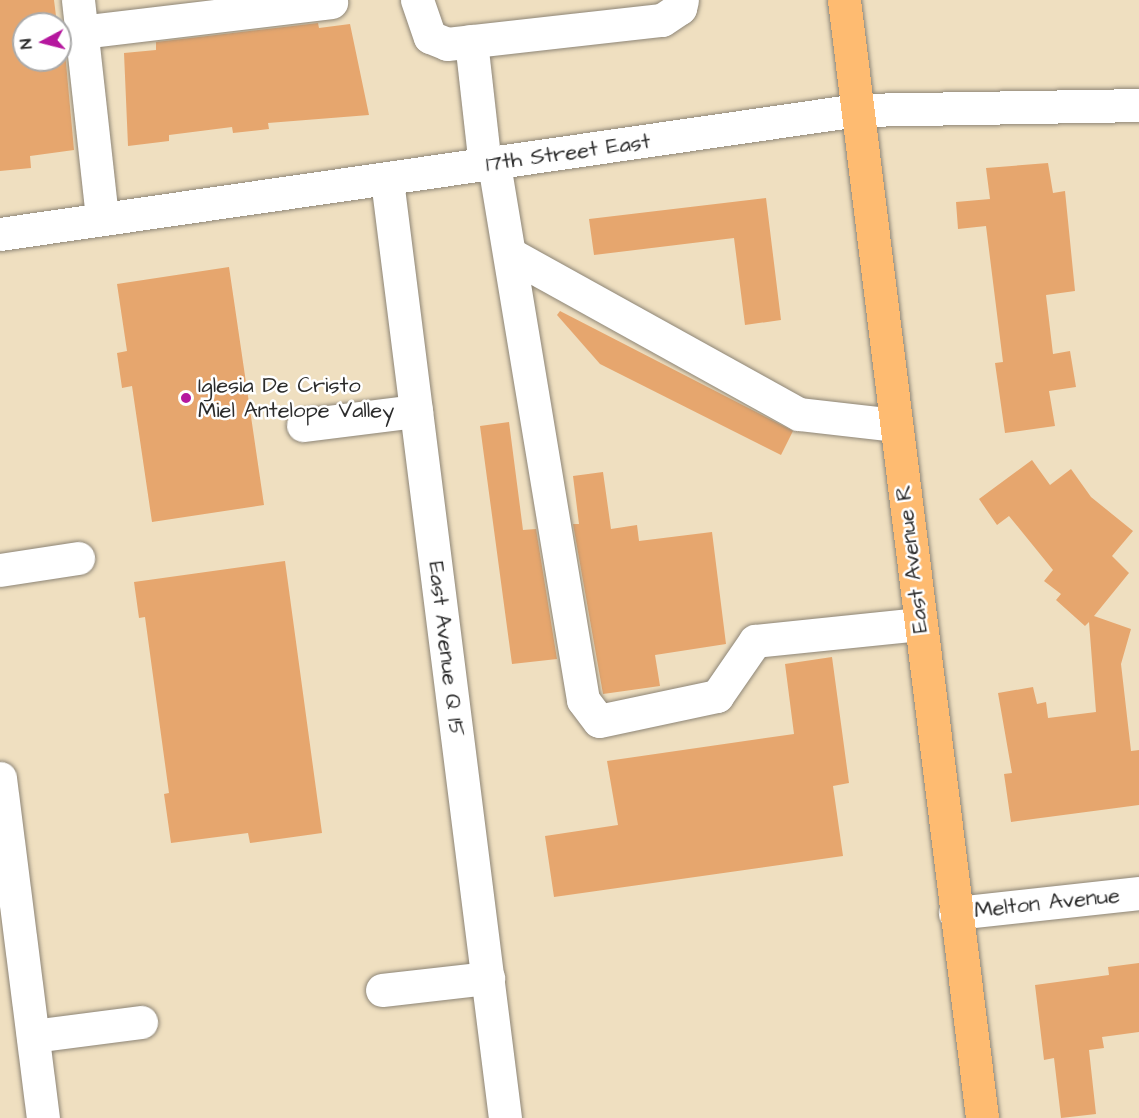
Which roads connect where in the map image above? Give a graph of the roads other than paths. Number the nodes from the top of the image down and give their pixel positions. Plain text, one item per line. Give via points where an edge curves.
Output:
1 (78, 0) edge
2 (417, 0) edge
3 (682, 0) edge
4 (843, 0) edge
5 (331, 3) dead end
6 (81, 32) junction
7 (471, 41) junction
8 (1139, 105) edge
9 (857, 110) junction
10 (490, 164) junction
11 (387, 180) junction
12 (102, 219) junction
13 (0, 234) edge
14 (510, 254) junction
15 (416, 411) junction
16 (303, 425) dead end
17 (895, 425) junction
18 (78, 558) dead end
19 (0, 570) edge
20 (920, 624) junction
21 (0, 778) edge
22 (1139, 893) edge
23 (955, 914) junction
24 (488, 978) junction
25 (382, 990) dead end
26 (141, 1022) dead end
27 (33, 1036) junction
28 (43, 1118) edge
29 (505, 1118) edge
30 (982, 1118) edge

1 - 6 street
2 - 7 street via 430,37 447,44
3 - 7 street via 680,8 662,20
4 - 9 main road, East Avenue R
5 - 6 street
6 - 12 street
7 - 10 street
8 - 9 street, 17th Street East
9 - 10 street, 17th Street East
9 - 17 main road, East Avenue R
10 - 11 street, 17th Street East
10 - 14 street
11 - 12 street, 17th Street East
11 - 15 street, East Avenue Q 15
12 - 13 street, 17th Street East
14 - 17 street via 799,414
14 - 20 street via 583,700 599,721 717,696 755,641
15 - 16 street
15 - 24 street, East Avenue Q 15
17 - 20 main road, East Avenue R
18 - 19 street
20 - 23 main road, East Avenue R
21 - 27 street
22 - 23 street, Melton Avenue
23 - 30 main road, East Avenue R
24 - 25 street
24 - 29 street, East Avenue Q 15
26 - 27 street
27 - 28 street

